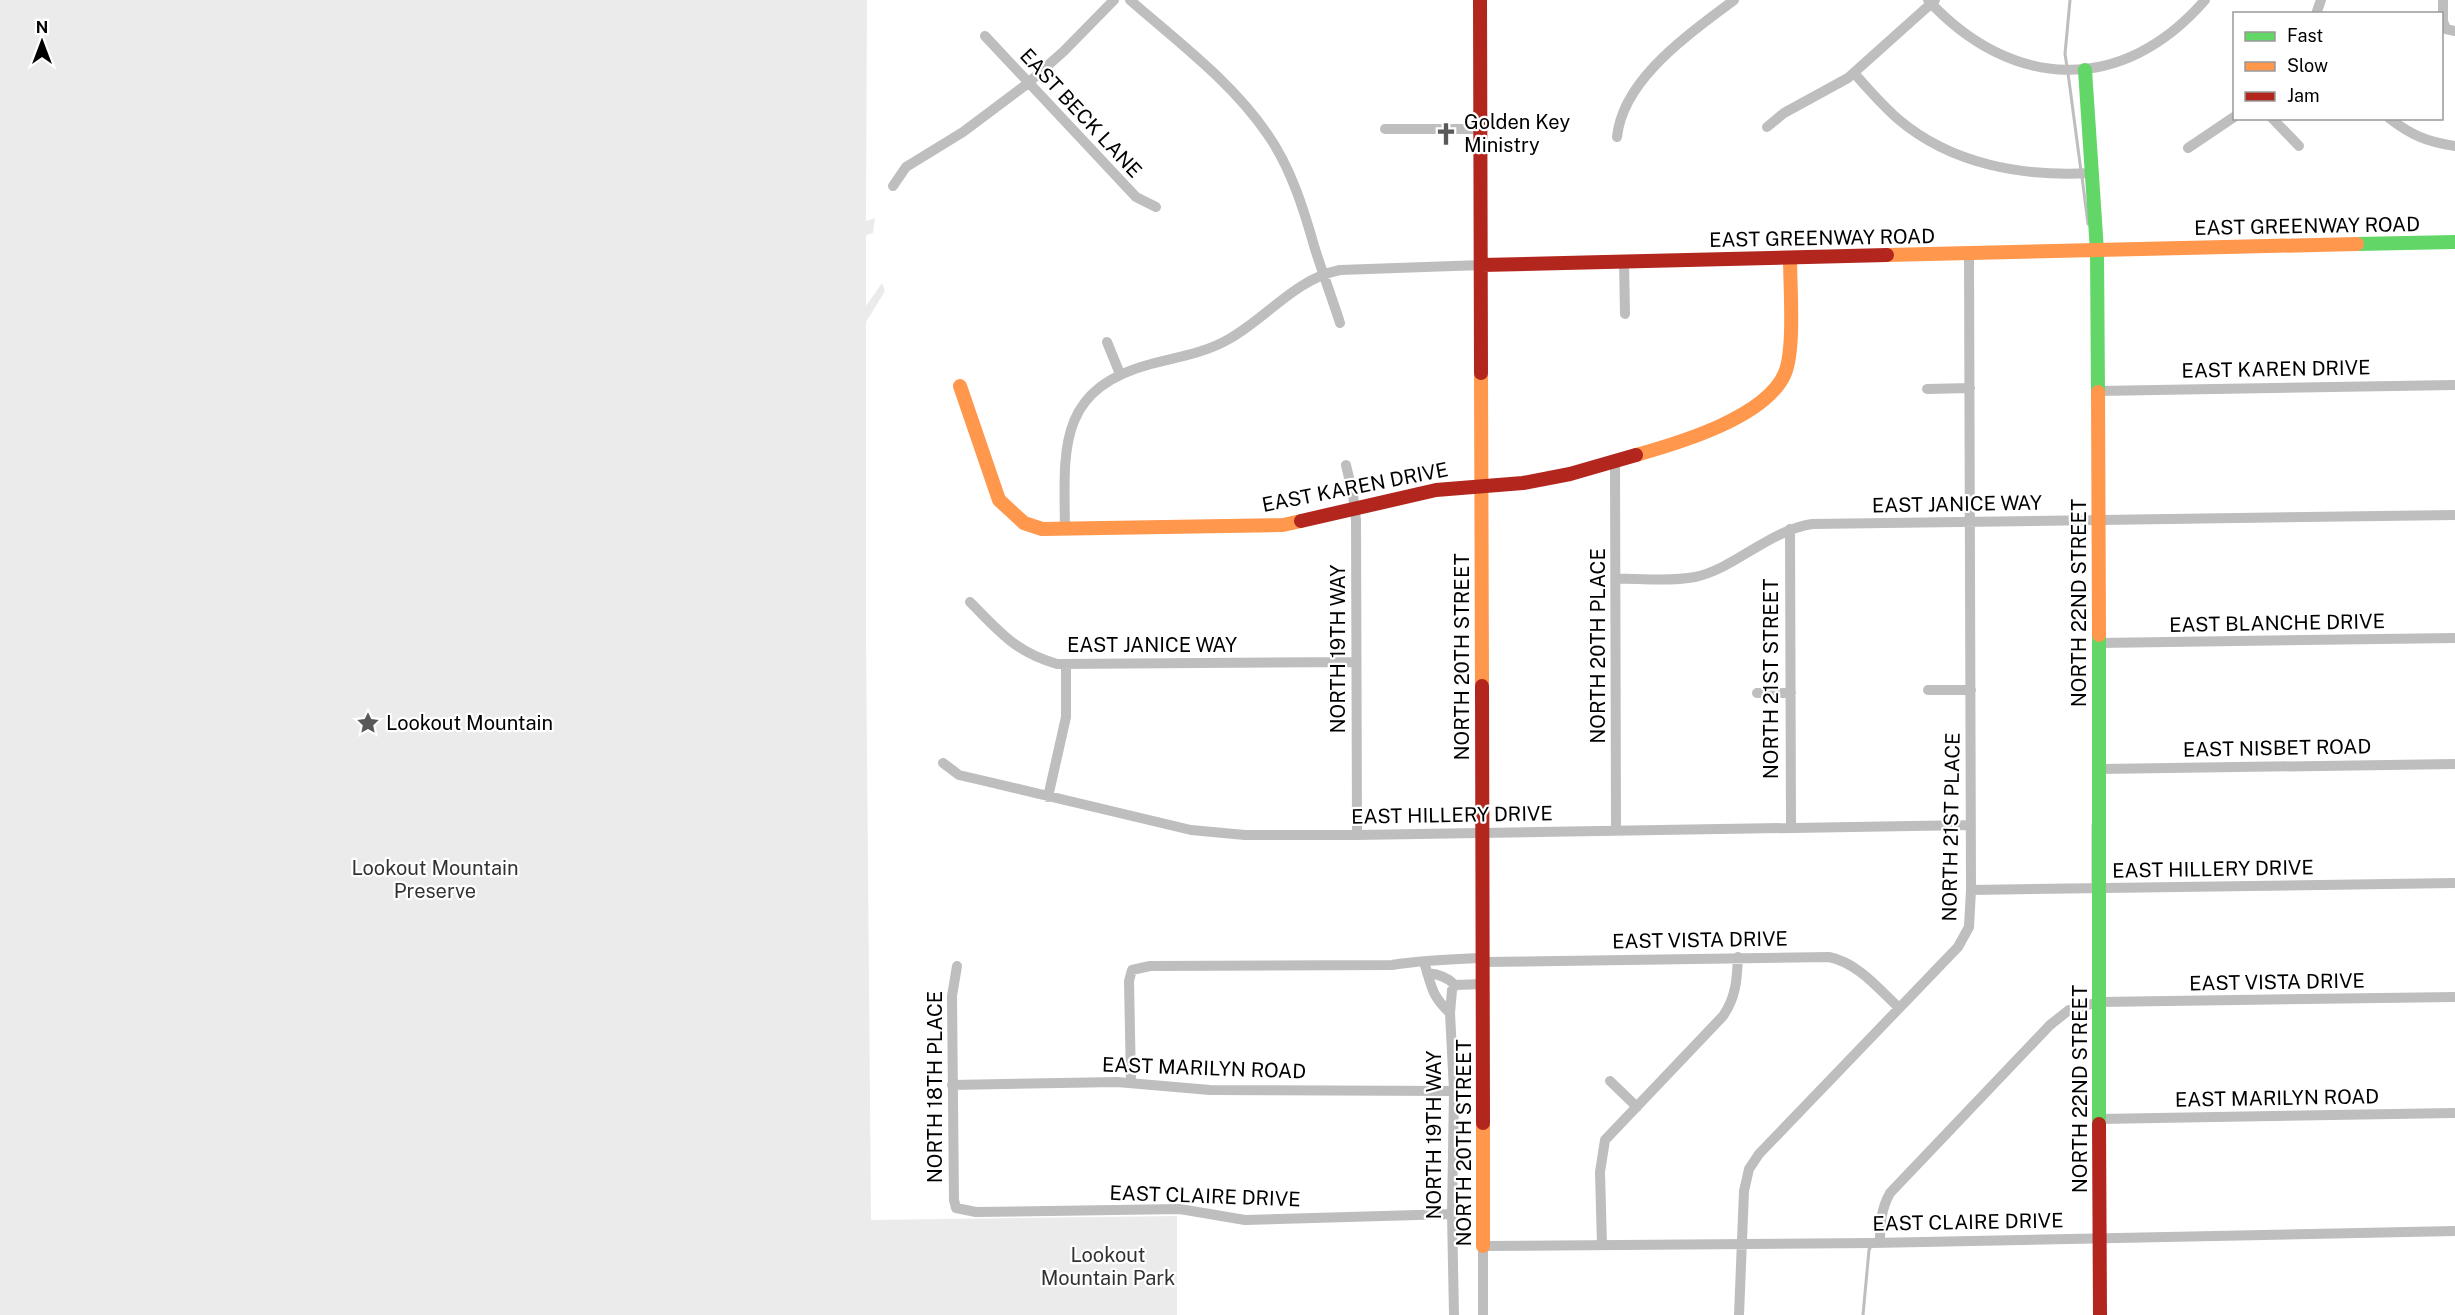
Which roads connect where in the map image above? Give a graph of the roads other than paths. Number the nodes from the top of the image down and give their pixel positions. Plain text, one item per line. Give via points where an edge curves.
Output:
1 (1114, 0) edge
2 (1130, 0) edge
3 (1480, 0) edge
4 (1734, 0) edge
5 (2205, 0) edge
6 (2443, 0) edge
7 (1931, 1) edge
8 (2455, 31) edge
9 (985, 36) dead end
10 (2085, 70) junction
11 (1854, 73) junction
12 (1027, 84) junction
13 (2233, 118) edge
14 (2274, 120) edge
15 (2392, 120) edge
16 (1767, 127) dead end
17 (1385, 129) dead end
18 (1480, 129) junction
19 (1617, 137) dead end
20 (2299, 146) dead end
21 (2455, 146) edge
22 (2188, 148) dead end
23 (2092, 173) junction
24 (892, 186) dead end
25 (1155, 207) dead end
26 (2455, 242) edge
27 (2097, 250) junction
28 (1969, 253) junction
29 (1790, 258) junction
30 (1624, 262) junction
31 (1482, 265) junction
32 (1324, 273) junction
33 (1625, 314) dead end
34 (1340, 323) dead end
35 (1107, 342) dead end
36 (1120, 374) junction
37 (2455, 385) edge
38 (960, 386) dead end
39 (1927, 388) dead end
40 (1970, 388) junction
41 (2097, 392) junction
42 (1615, 460) junction
43 (1346, 465) dead end
44 (1482, 486) junction
45 (1355, 508) junction
46 (2455, 515) edge
47 (2098, 521) junction
48 (1970, 522) junction
49 (1790, 529) junction
50 (1065, 530) junction
51 (1616, 579) junction
52 (970, 602) dead end
53 (2455, 638) edge
54 (2099, 643) junction
55 (1356, 662) junction
56 (1066, 664) junction
57 (1928, 690) dead end
58 (1971, 690) junction
59 (1757, 693) dead end
60 (1791, 693) junction
61 (943, 763) dead end
62 (2455, 764) edge
63 (2100, 769) junction
64 (1048, 796) junction
65 (1971, 825) junction
66 (1791, 828) junction
67 (1616, 831) junction
68 (1482, 833) junction
69 (1357, 835) junction
70 (2455, 883) edge
71 (2101, 888) junction
72 (1971, 890) junction
73 (1738, 957) junction
74 (1448, 959) junction
75 (1484, 960) junction
76 (957, 966) dead end
77 (1425, 968) junction
78 (1445, 978) junction
79 (1484, 984) junction
80 (1455, 985) junction
81 (2455, 997) edge
82 (2099, 1002) junction
83 (1899, 1008) junction
84 (1450, 1013) junction
85 (1610, 1081) dead end
86 (1131, 1083) junction
87 (952, 1085) junction
88 (1454, 1091) junction
89 (1637, 1107) junction
90 (2455, 1113) edge
91 (2099, 1119) junction
92 (956, 1208) joint
93 (1452, 1214) junction
94 (2455, 1231) edge
95 (2100, 1237) junction
96 (1741, 1243) junction
97 (1880, 1243) junction
98 (1602, 1245) junction
99 (1483, 1246) junction
100 (1454, 1315) edge
101 (1483, 1315) edge
102 (1739, 1315) edge
103 (2100, 1315) edge

1 - 12 street
2 - 32 street via 1226,84 1269,136 1283,159 1308,221
3 - 18 street, NORTH 20TH STREET
4 - 19 street via 1657,64 1622,114
5 - 10 street via 2184,22 2130,58
6 - 8 street via 2446,29
7 - 10 street via 1973,40 2009,59 2049,68
7 - 11 street
9 - 12 street, EAST BECK LANE
10 - 23 street, NORTH 22ND STREET
11 - 16 street
11 - 23 street via 1899,120 1955,153 2014,171
12 - 24 street via 963,132 906,167
12 - 25 street, EAST BECK LANE via 1136,197
13 - 22 street
14 - 20 street
15 - 21 street via 2408,133 2436,144
17 - 18 street
18 - 31 street, NORTH 20TH STREET
23 - 27 street, NORTH 22ND STREET
26 - 27 street, EAST GREENWAY ROAD
27 - 28 street, EAST GREENWAY ROAD
27 - 41 street, NORTH 22ND STREET
28 - 29 street, EAST GREENWAY ROAD
28 - 40 street, NORTH 21ST PLACE
29 - 30 street, EAST GREENWAY ROAD
29 - 42 street, EAST KAREN DRIVE via 1790,355 1785,374 1771,392 1753,409 1730,422
30 - 31 street, EAST GREENWAY ROAD
30 - 33 street
31 - 32 street, EAST GREENWAY ROAD
31 - 44 street, NORTH 20TH STREET
32 - 34 street
32 - 36 street, EAST GREENWAY ROAD via 1213,347
35 - 36 street
36 - 50 street, EAST GREENWAY ROAD via 1086,400 1070,428 1065,463
37 - 41 street, EAST KAREN DRIVE
38 - 50 street, EAST KAREN DRIVE via 999,500 1024,523
39 - 40 street
40 - 48 street, NORTH 21ST PLACE
41 - 47 street, NORTH 22ND STREET
42 - 44 street, EAST KAREN DRIVE via 1546,478
42 - 51 street, NORTH 20TH PLACE
43 - 45 street, NORTH 19TH WAY
44 - 45 street, EAST KAREN DRIVE via 1436,490
44 - 68 street, NORTH 20TH STREET
45 - 50 street, EAST KAREN DRIVE via 1274,525
45 - 55 street, NORTH 19TH WAY
46 - 47 street, EAST JANICE WAY
47 - 48 street, EAST JANICE WAY
47 - 54 street, NORTH 22ND STREET
48 - 49 street, EAST JANICE WAY via 1812,524
48 - 58 street, NORTH 21ST PLACE
49 - 51 street, EAST JANICE WAY via 1696,577
49 - 60 street, NORTH 21ST STREET
51 - 67 street, NORTH 20TH PLACE
52 - 56 street, EAST JANICE WAY via 1011,644 1029,655
53 - 54 street, EAST BLANCHE DRIVE
54 - 63 street, NORTH 22ND STREET
55 - 56 street, EAST JANICE WAY
55 - 69 street, NORTH 19TH WAY
56 - 64 street via 1066,717
57 - 58 street
58 - 65 street, NORTH 21ST PLACE
59 - 60 street
60 - 66 street, NORTH 21ST STREET
61 - 64 street, EAST HILLERY DRIVE via 959,774
62 - 63 street, EAST NISBET ROAD
63 - 71 street, NORTH 22ND STREET
64 - 69 street, EAST HILLERY DRIVE via 1203,832
65 - 66 street, EAST HILLERY DRIVE
65 - 72 street, NORTH 21ST PLACE
66 - 67 street, EAST HILLERY DRIVE
67 - 68 street, EAST HILLERY DRIVE
68 - 69 street, EAST HILLERY DRIVE
68 - 75 street, NORTH 20TH STREET
70 - 71 street, EAST HILLERY DRIVE
71 - 72 street, EAST HILLERY DRIVE
71 - 82 street, NORTH 22ND STREET
72 - 83 street, NORTH 21ST PLACE via 1969,927 1964,937
73 - 75 street, EAST VISTA DRIVE
73 - 83 street, EAST VISTA DRIVE via 1815,956 1843,960 1862,972
73 - 89 street via 1737,987 1730,1006
74 - 75 street, EAST VISTA DRIVE
74 - 77 street, EAST VISTA DRIVE
74 - 78 street
75 - 79 street, NORTH 20TH STREET
76 - 87 street, NORTH 18TH PLACE via 951,996
77 - 78 street, EAST VISTA DRIVE
77 - 84 street via 1437,1000
77 - 86 street, EAST VISTA DRIVE via 1150,966 1132,970
78 - 80 street, EAST VISTA DRIVE
79 - 80 street
79 - 99 street, NORTH 20TH STREET
80 - 84 street
81 - 82 street, EAST VISTA DRIVE
82 - 91 street, NORTH 22ND STREET
82 - 97 street, EAST VISTA DRIVE via 2069,1010 2055,1020 1976,1110 1890,1193 1880,1218
83 - 96 street, NORTH 21ST PLACE via 1749,1169
84 - 88 street, NORTH 19TH WAY
85 - 89 street
86 - 87 street, EAST MARILYN ROAD
86 - 88 street, EAST MARILYN ROAD via 1210,1090
87 - 92 street, NORTH 18TH PLACE
88 - 93 street, NORTH 19TH WAY
89 - 98 street via 1605,1140 1600,1172
90 - 91 street, EAST MARILYN ROAD
91 - 95 street, NORTH 22ND STREET
92 - 93 street, EAST CLAIRE DRIVE via 976,1212 1180,1209 1245,1220
93 - 100 street, NORTH 19TH WAY
94 - 95 street, EAST CLAIRE DRIVE
95 - 97 street, EAST CLAIRE DRIVE
95 - 103 street, NORTH 22ND STREET
96 - 97 street, EAST CLAIRE DRIVE
96 - 98 street, EAST CLAIRE DRIVE
96 - 102 street, NORTH 21ST PLACE
98 - 99 street, EAST CLAIRE DRIVE
99 - 101 street, NORTH 20TH STREET

